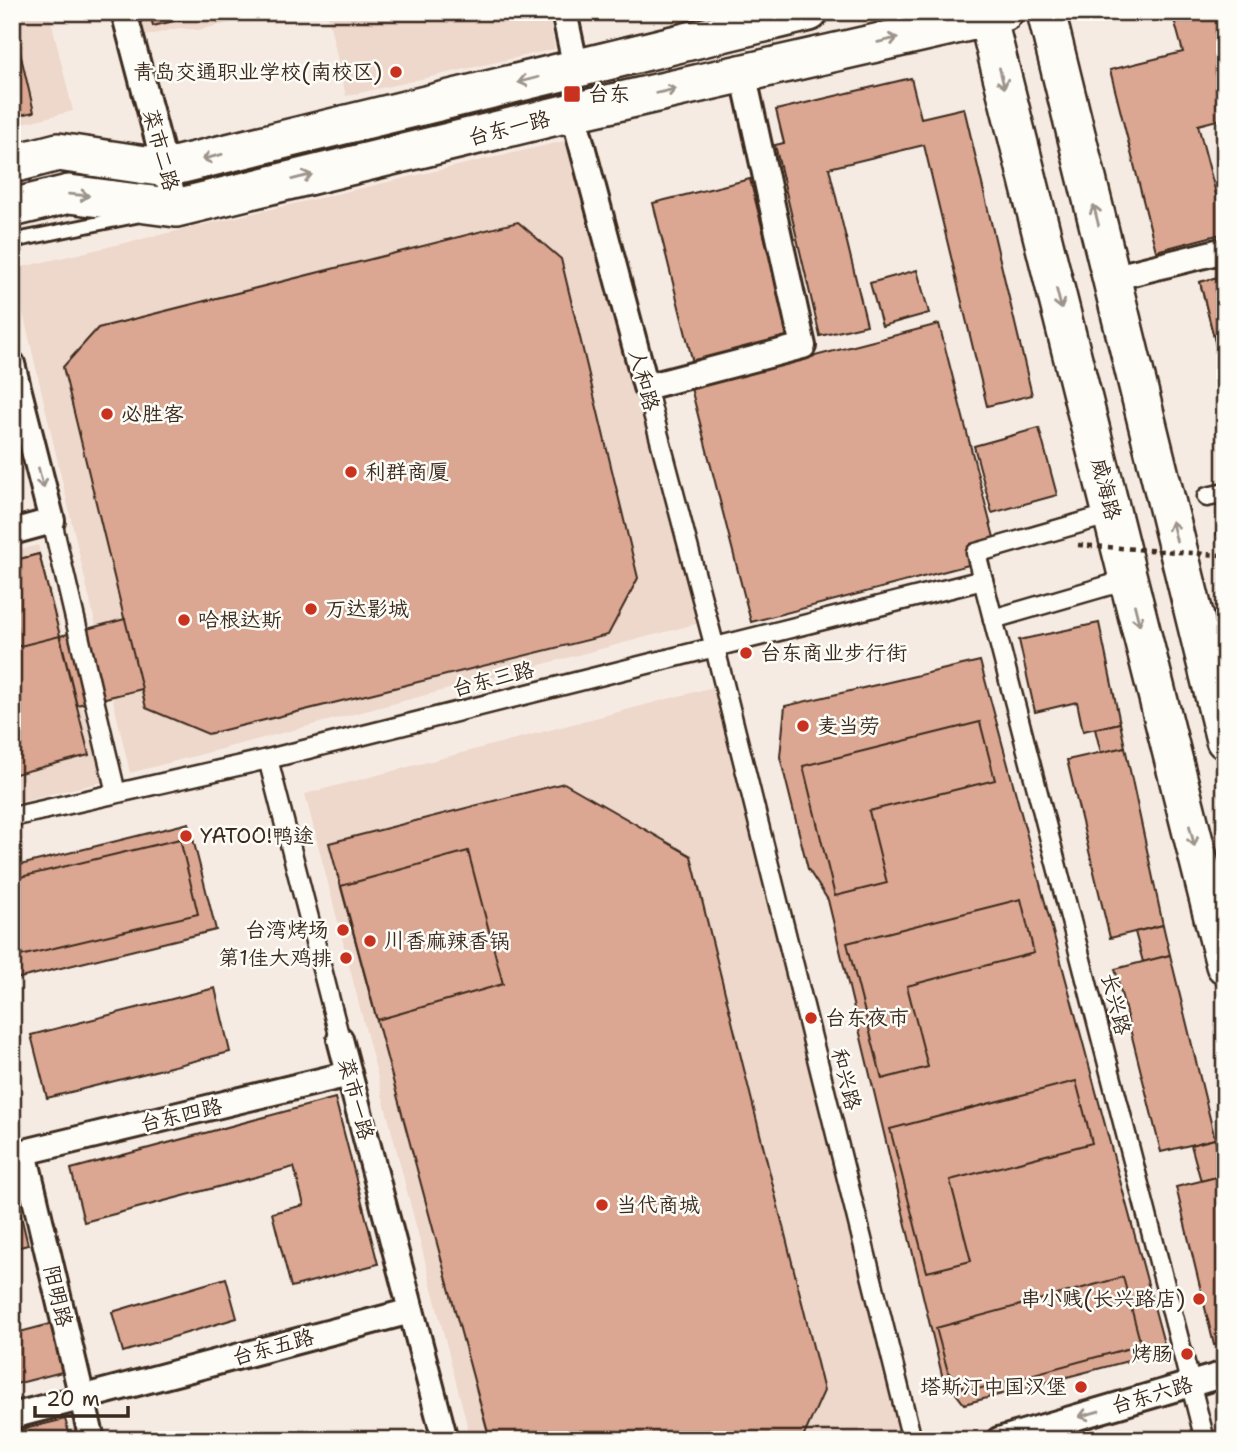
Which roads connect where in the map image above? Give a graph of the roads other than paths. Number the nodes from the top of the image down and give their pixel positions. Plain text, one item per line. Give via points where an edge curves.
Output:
1 (124, 12) edge
2 (564, 12) edge
3 (809, 12) edge
4 (1046, 12) edge
5 (992, 14) edge
6 (576, 68) junction
7 (743, 73) junction
8 (573, 112) junction
9 (12, 164) edge
10 (166, 168) junction
11 (12, 208) edge
12 (176, 208) junction
13 (12, 241) edge
14 (1225, 250) edge
15 (1112, 278) junction
16 (12, 364) edge
17 (646, 387) junction
18 (1225, 493) edge
19 (1207, 497) dead end
20 (1101, 517) dead end
21 (52, 522) junction
22 (12, 532) edge
23 (984, 580) junction
24 (1117, 583) dead end
25 (993, 619) junction
26 (715, 648) junction
27 (1225, 740) edge
28 (268, 759) junction
29 (116, 793) junction
30 (12, 817) edge
31 (1225, 965) edge
32 (340, 1039) joint
33 (349, 1074) junction
34 (18, 1154) edge
35 (411, 1311) junction
36 (1225, 1374) edge
37 (1191, 1384) junction
38 (81, 1398) junction
39 (12, 1416) edge
40 (92, 1440) edge
41 (444, 1440) edge
42 (912, 1440) edge
43 (999, 1440) edge
44 (1205, 1440) edge

1 - 10 street, 菜市二路
2 - 6 street
3 - 6 main road, 台东一路
15 -> 4 main road
7 -> 5 main road, 台东一路
5 -> 31 main road, 威海路 via 1056,290
6 -> 10 main road, 台东一路
8 -> 7 main road, 台东一路
7 - 17 street via 803,346
12 -> 8 main road, 台东一路
8 - 17 street, 人和路
9 - 10 main road, 台东一路 via 58,152
10 - 12 street, 菜市二路
11 -> 12 main road, 台东一路 via 69,194
12 - 13 lane
14 - 15 street
27 -> 15 main road
16 -> 21 street
17 - 26 street, 人和路
18 - 19 street
20 - 23 street, 长兴路 via 976,553
21 - 22 street
21 - 29 street
23 - 25 street, 长兴路
23 - 26 street, 台东三路
24 - 25 street
25 - 37 street, 长兴路
26 - 28 street, 台东三路
26 - 42 street, 和兴路
28 - 29 street, 台东三路
28 - 32 street, 菜市一路
29 - 30 street, 台东三路
32 - 33 street, 菜市一路
33 - 34 street, 台东四路
33 - 35 street, 菜市一路
34 - 38 street, 阳明路
35 - 38 street, 台东五路
35 - 41 street, 菜市一路
36 - 37 street, 台东六路
37 -> 43 street, 台东六路
37 - 44 street, 长兴路
38 - 39 street, 台东五路
38 - 40 street, 阳明路

